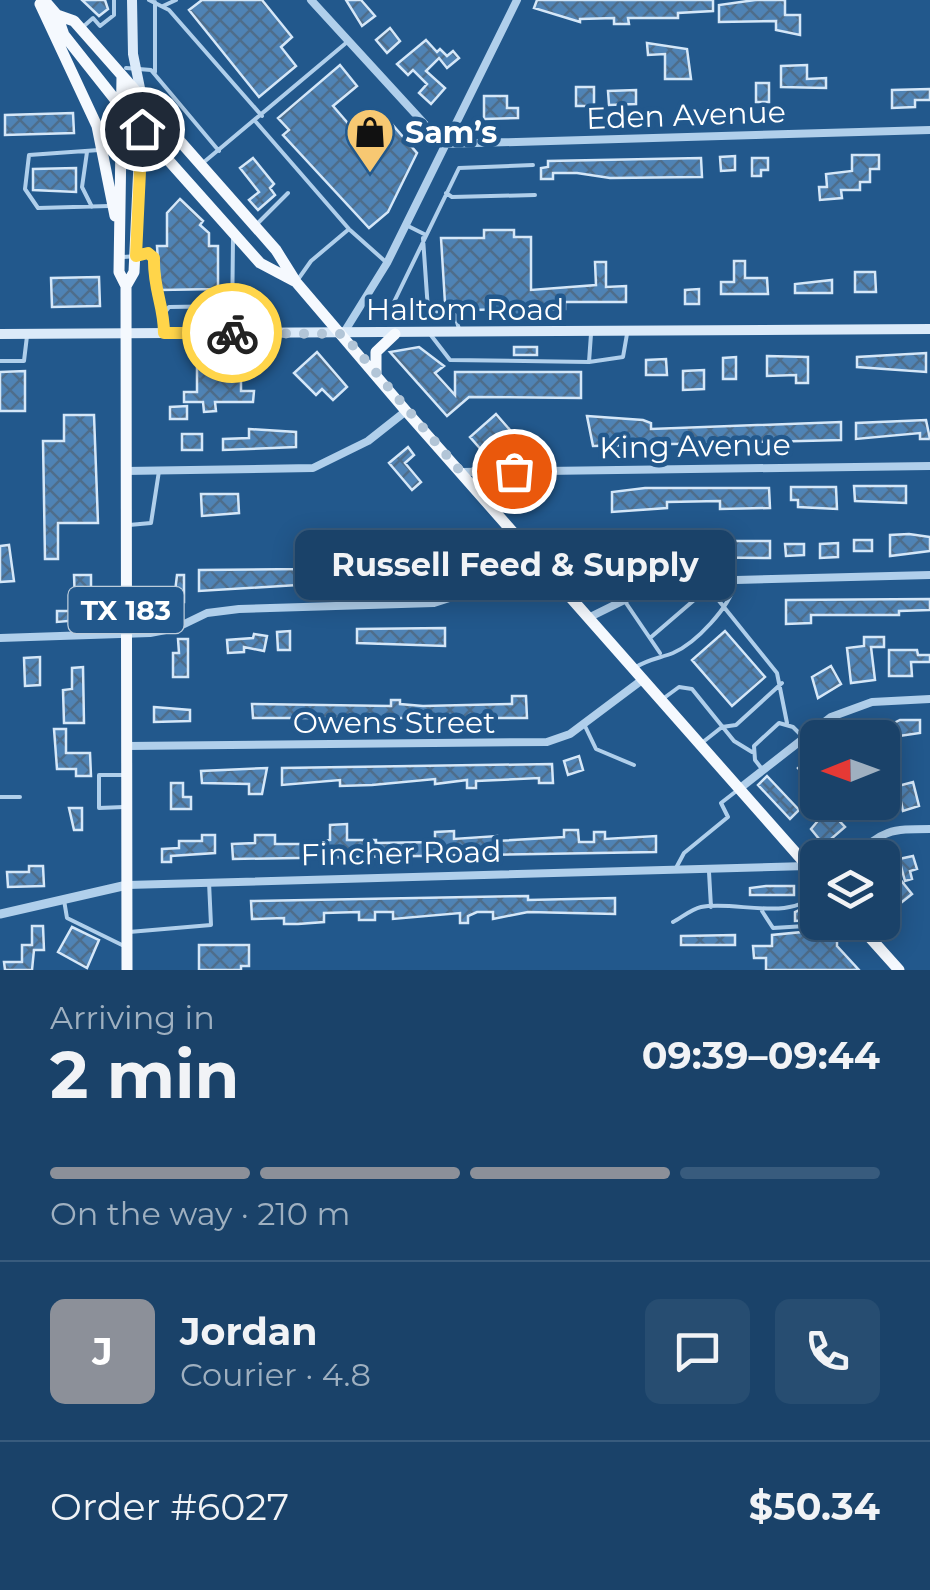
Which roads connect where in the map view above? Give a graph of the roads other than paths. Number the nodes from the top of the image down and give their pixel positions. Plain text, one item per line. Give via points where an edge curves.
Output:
1 (41, 0) edge
2 (114, 0) edge
3 (132, 0) edge
4 (176, 0) edge
5 (311, 0) edge
6 (517, 0) edge
7 (152, 1) edge
8 (163, 6) junction
9 (57, 16) junction
10 (81, 29) junction
11 (348, 42) junction
12 (128, 70) junction
13 (156, 74) junction
14 (142, 99) junction
15 (121, 107) junction
16 (262, 116) junction
17 (256, 122) junction
18 (142, 129) junction
19 (930, 130) edge
20 (444, 144) junction
21 (103, 149) junction
22 (219, 151) junction
23 (87, 152) junction
24 (163, 153) junction
25 (200, 165) junction
26 (533, 165) dead end
27 (139, 174) junction
28 (121, 188) junction
29 (138, 189) junction
30 (446, 193) junction
31 (288, 194) dead end
32 (535, 195) dead end
33 (114, 206) junction
34 (92, 207) junction
35 (406, 225) junction
36 (254, 226) junction
37 (349, 230) junction
38 (232, 232) junction
39 (423, 236) junction
40 (136, 256) junction
41 (119, 257) junction
42 (388, 263) junction
43 (296, 282) junction
44 (126, 286) junction
45 (232, 306) junction
46 (428, 310) junction
47 (165, 311) junction
48 (930, 329) edge
49 (124, 333) junction
50 (164, 333) junction
51 (232, 333) junction
52 (0, 334) edge
53 (27, 334) junction
54 (343, 334) junction
55 (395, 334) junction
56 (430, 334) junction
57 (458, 334) junction
58 (591, 334) junction
59 (627, 334) junction
60 (0, 362) edge
61 (589, 362) junction
62 (376, 375) junction
63 (406, 411) junction
64 (930, 466) edge
65 (125, 471) junction
66 (158, 471) junction
67 (461, 472) junction
68 (126, 525) junction
69 (524, 545) junction
70 (930, 575) edge
71 (735, 579) junction
72 (705, 584) junction
73 (126, 590) junction
74 (623, 599) junction
75 (724, 608) junction
76 (588, 618) junction
77 (158, 632) junction
78 (126, 636) junction
79 (0, 638) edge
80 (650, 638) junction
81 (661, 655) junction
82 (632, 669) junction
83 (642, 680) junction
84 (782, 684) junction
85 (930, 698) edge
86 (660, 701) junction
87 (830, 720) edge
88 (787, 723) junction
89 (584, 724) junction
90 (722, 727) junction
91 (800, 734) edge
92 (800, 738) edge
93 (699, 745) junction
94 (127, 746) junction
95 (752, 752) junction
96 (634, 766) dead end
97 (762, 770) junction
98 (127, 775) junction
99 (738, 790) junction
100 (0, 797) edge
101 (20, 797) dead end
102 (127, 807) junction
103 (930, 829) edge
104 (873, 840) edge
105 (800, 858) edge
106 (800, 866) edge
107 (709, 870) junction
108 (673, 872) junction
109 (209, 882) junction
110 (127, 885) junction
111 (64, 899) junction
112 (800, 902) edge
113 (711, 907) junction
114 (760, 909) junction
115 (0, 914) edge
116 (673, 922) dead end
117 (800, 925) edge
118 (127, 939) junction
119 (872, 940) edge
120 (127, 970) edge
121 (899, 970) edge

1 - 9 main road
1 - 21 main road
2 - 10 lane via 114,15 100,26 93,18
3 - 12 main road, TX 183
4 - 8 lane
5 - 11 street
6 - 20 street
7 - 8 lane
7 - 13 lane
8 - 16 lane
9 - 10 main road
9 - 15 main road via 64,35
10 - 12 main road
11 - 16 lane
11 - 20 street
12 - 13 lane
12 - 14 main road
12 - 15 main road, TX 183
13 - 22 lane
14 - 18 main road, TX 183
14 - 25 main road
15 - 18 main road
15 - 28 main road, TX 183
16 - 17 lane
17 - 22 lane
17 - 37 lane
18 - 24 main road
18 - 27 main road, TX 183
19 - 20 street, Eden Avenue
20 - 35 street
21 - 23 lane
21 - 33 main road
22 - 25 lane
23 - 34 lane via 82,187
23 - 34 lane via 29,155 25,189 38,208
24 - 27 main road via 147,154
24 - 38 main road
25 - 36 main road
26 - 30 lane via 462,166
27 - 29 main road, TX 183
28 - 29 main road
28 - 41 main road, TX 183
29 - 40 main road, TX 183
30 - 32 lane
30 - 39 lane
31 - 36 lane
33 - 34 lane
33 - 41 main road
35 - 39 lane
35 - 42 street
36 - 43 main road
37 - 42 lane
37 - 43 lane
38 - 43 main road via 260,263
38 - 45 lane
39 - 46 lane
39 - 46 lane via 392,304 399,311
40 - 41 lane
40 - 44 main road, TX 183
40 - 47 lane via 154,258 153,287
41 - 44 main road, TX 183
42 - 54 street
43 - 54 main road
44 - 49 main road, TX 183
45 - 47 lane
45 - 51 lane
46 - 57 lane via 455,316
47 - 50 lane
48 - 59 main road, Haltom Road
49 - 50 main road, Haltom Road
49 - 53 main road, Haltom Road
49 - 65 main road, TX 183
50 - 51 main road, Haltom Road
51 - 54 main road, Haltom Road
52 - 53 main road, Haltom Road
53 - 60 lane via 24,361
54 - 55 main road, Haltom Road
54 - 62 main road
55 - 56 main road, Haltom Road
55 - 62 main road via 376,352
56 - 57 main road, Haltom Road
56 - 61 lane via 450,360
57 - 58 main road, Haltom Road
58 - 59 main road, Haltom Road
58 - 61 lane
59 - 61 lane via 623,357
62 - 63 main road
63 - 66 street via 368,441 313,468
63 - 67 main road
64 - 67 street, King Avenue
65 - 66 street
65 - 68 main road, TX 183
66 - 68 lane via 151,523
67 - 69 main road
68 - 73 main road, TX 183
69 - 76 main road
69 - 77 street via 451,600 411,607 239,608
70 - 71 street
71 - 72 street
71 - 75 lane
72 - 74 street via 661,582
72 - 75 lane
72 - 80 lane
73 - 77 lane via 158,590
73 - 78 main road, TX 183
74 - 76 street
74 - 80 lane
75 - 81 lane via 672,654
75 - 84 lane
76 - 82 main road
77 - 78 street
78 - 79 street
78 - 94 main road, TX 183
80 - 81 lane
81 - 82 lane
82 - 83 main road
83 - 86 main road
83 - 89 street, Owens Street
84 - 88 lane
84 - 90 lane via 736,725
85 - 87 street via 855,706
86 - 90 lane via 679,687 692,689
86 - 93 main road
88 - 91 lane
88 - 95 lane via 779,723
89 - 94 street, Owens Street via 558,738 524,744
89 - 96 lane via 596,748
90 - 93 lane
90 - 95 lane
92 - 97 street
93 - 99 main road
94 - 98 main road, TX 183
95 - 97 lane
97 - 99 street
98 - 102 main road, TX 183
98 - 102 lane via 99,775 99,808
99 - 105 main road
99 - 108 lane via 722,804 728,817 684,853
100 - 101 lane
102 - 110 main road, TX 183
103 - 104 street via 891,830
106 - 107 street, Fincher Road
107 - 108 street, Fincher Road
107 - 113 lane
108 - 109 street, Fincher Road
109 - 110 street, Fincher Road
109 - 118 lane via 211,925
110 - 111 street, Fincher Road
110 - 118 main road, TX 183
111 - 115 street, Fincher Road
111 - 118 lane via 67,918
112 - 114 lane
113 - 114 lane
113 - 116 lane
114 - 117 lane via 773,928
118 - 120 main road, TX 183
119 - 121 main road

